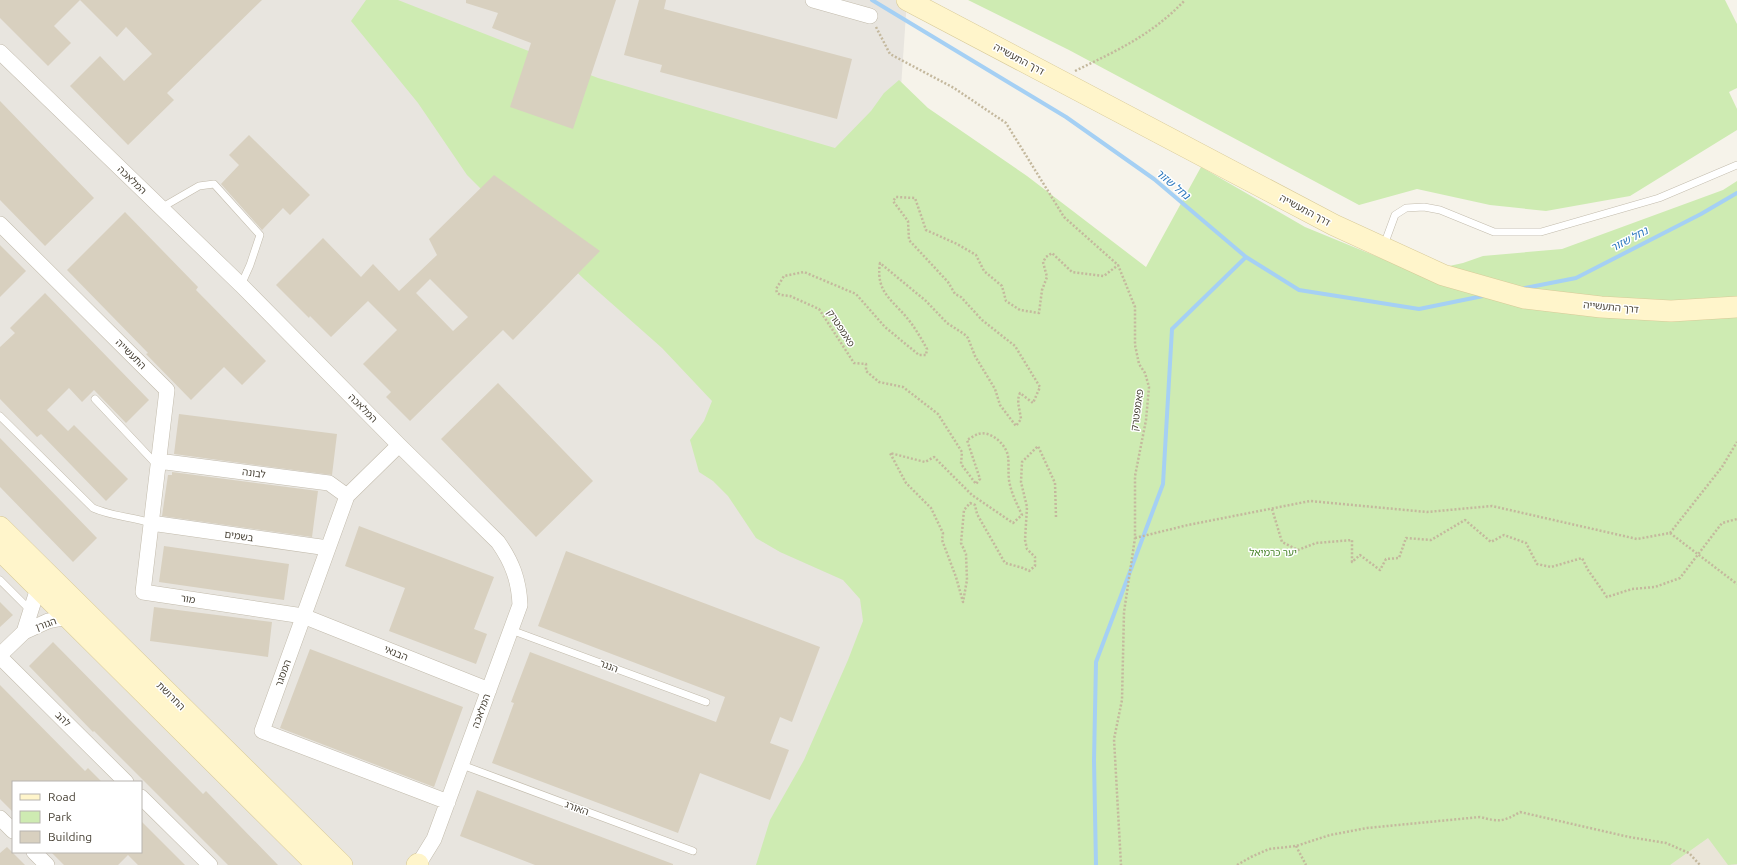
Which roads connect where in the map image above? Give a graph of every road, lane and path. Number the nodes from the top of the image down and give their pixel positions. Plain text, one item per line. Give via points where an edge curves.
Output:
1 (813, 0) edge
2 (907, 0) edge
3 (1184, 0) edge
4 (870, 16) joint
5 (0, 52) edge
6 (1057, 79) junction
7 (1737, 165) edge
8 (161, 208) junction
9 (0, 224) edge
10 (1382, 249) junction
11 (1118, 266) junction
12 (241, 285) junction
13 (1737, 307) edge
14 (95, 399) dead end
15 (0, 416) edge
16 (1737, 442) edge
17 (399, 445) junction
18 (158, 463) junction
19 (347, 496) junction
20 (1272, 509) junction
21 (1056, 517) dead end
22 (1737, 519) edge
23 (151, 523) junction
24 (0, 527) edge
25 (1670, 533) junction
26 (1135, 538) junction
27 (328, 548) junction
28 (0, 550) edge
29 (1698, 553) junction
30 (0, 580) edge
31 (1737, 584) edge
32 (38, 588) junction
33 (31, 611) junction
34 (303, 616) junction
35 (68, 617) junction
36 (511, 630) junction
37 (24, 632) junction
38 (0, 656) edge
39 (489, 690) junction
40 (706, 702) dead end
41 (462, 765) junction
42 (125, 781) edge
43 (142, 798) edge
44 (448, 802) junction
45 (0, 818) edge
46 (12, 830) edge
47 (1296, 846) junction
48 (693, 851) dead end
49 (35, 853) edge
50 (47, 865) edge
51 (210, 865) edge
52 (317, 865) edge
53 (342, 865) edge
54 (421, 865) edge
55 (1121, 865) edge
56 (1237, 865) edge
57 (1306, 865) edge
58 (1700, 865) edge

1 - 4 street
2 - 6 street, דרך התעשייה
3 - 6 path via 1168,18 1132,44
4 - 11 path, פאמפטרק via 890,54 954,88 1006,123 1064,217
5 - 8 street, המלאכה
6 - 10 street, דרך התעשייה
7 - 10 lane via 1659,198 1541,232 1494,232 1440,210 1424,207 1406,208 1395,215
8 - 12 street, המלאכה
8 - 12 lane via 199,186 214,184 260,235
9 - 18 street, התעשייה via 167,390
10 - 13 street, דרך התעשייה via 1443,274 1524,298 1671,312
11 - 21 path, פאמפטרק via 1104,276 1072,272 1052,253 1043,262 1047,277 1038,313 1020,310 1006,301 1002,286 984,270 976,255 926,230 916,198 896,197 894,200 908,221 908,240 948,282 955,294 1015,346 1040,388 1033,403 1020,393 1018,402 1022,419 1016,426 1000,405 996,389 975,356 968,338 948,324 926,301 880,263 878,276 885,293 911,323 927,349 926,355 919,355 885,327 856,294 804,272 784,276 776,289 781,295 790,296 819,309 854,363 866,364 866,371 879,382 903,387 938,414 962,452 961,464 976,484 980,479 967,440 979,434 986,434 1004,446 1008,454 1009,480 1022,515 1013,523 972,495 934,457 925,462 890,453 906,483 931,508 943,533 942,540 963,602 967,580 966,554 961,543 964,510 970,503 975,505 981,521 1005,563 1029,571 1035,566 1035,557 1027,549 1025,540 1027,507 1021,482 1022,462 1038,446 1055,483
11 - 26 path, פאמפטרק via 1135,307 1135,345 1139,364 1149,387 1146,420 1135,476
12 - 17 street, המלאכה
14 - 18 lane
15 - 23 lane via 93,508 103,513
16 - 25 path via 1722,467
17 - 19 street, המסגר
17 - 36 street, המלאכה via 498,542 508,557 519,588 520,605
18 - 19 street, לבונה via 328,483
18 - 23 street, התעשייה
19 - 27 street, המסגר
20 - 25 path via 1310,501 1427,512 1492,506 1637,539
20 - 26 path
20 - 29 path via 1282,542 1298,550 1316,543 1352,540 1352,562 1360,555 1380,570 1386,559 1399,558 1406,538 1431,540 1465,520 1491,542 1504,535 1526,543 1537,564 1551,567 1582,558 1607,597 1632,589 1655,587 1680,578
22 - 29 path via 1722,523
23 - 27 street, בשמים
23 - 34 street, מור via 143,592
24 - 53 street, החרושת
25 - 29 path
26 - 55 path, פאמפטרק via 1124,612 1122,700 1114,739
27 - 34 street, המסגר
28 - 32 street, החרושת
29 - 31 path
30 - 33 lane
32 - 33 street, הגורן
32 - 35 street, החרושת
33 - 37 street, הגורן
34 - 39 street, הבנאי
34 - 44 street, המסגר via 262,731
35 - 37 street, הגורן via 48,621
35 - 52 street, החרושת
36 - 39 street, המלאכה
36 - 40 lane, הנגר
37 - 38 street, הגורן
38 - 42 street, להב
39 - 41 street, המלאכה
41 - 44 street, המלאכה
41 - 48 lane, האורג
43 - 51 street
44 - 54 street, המלאכה
45 - 46 street
47 - 56 path via 1269,850
47 - 57 path
47 - 58 path via 1330,835 1367,828 1480,817 1504,821 1520,812 1629,837 1666,842 1689,853
49 - 50 street

